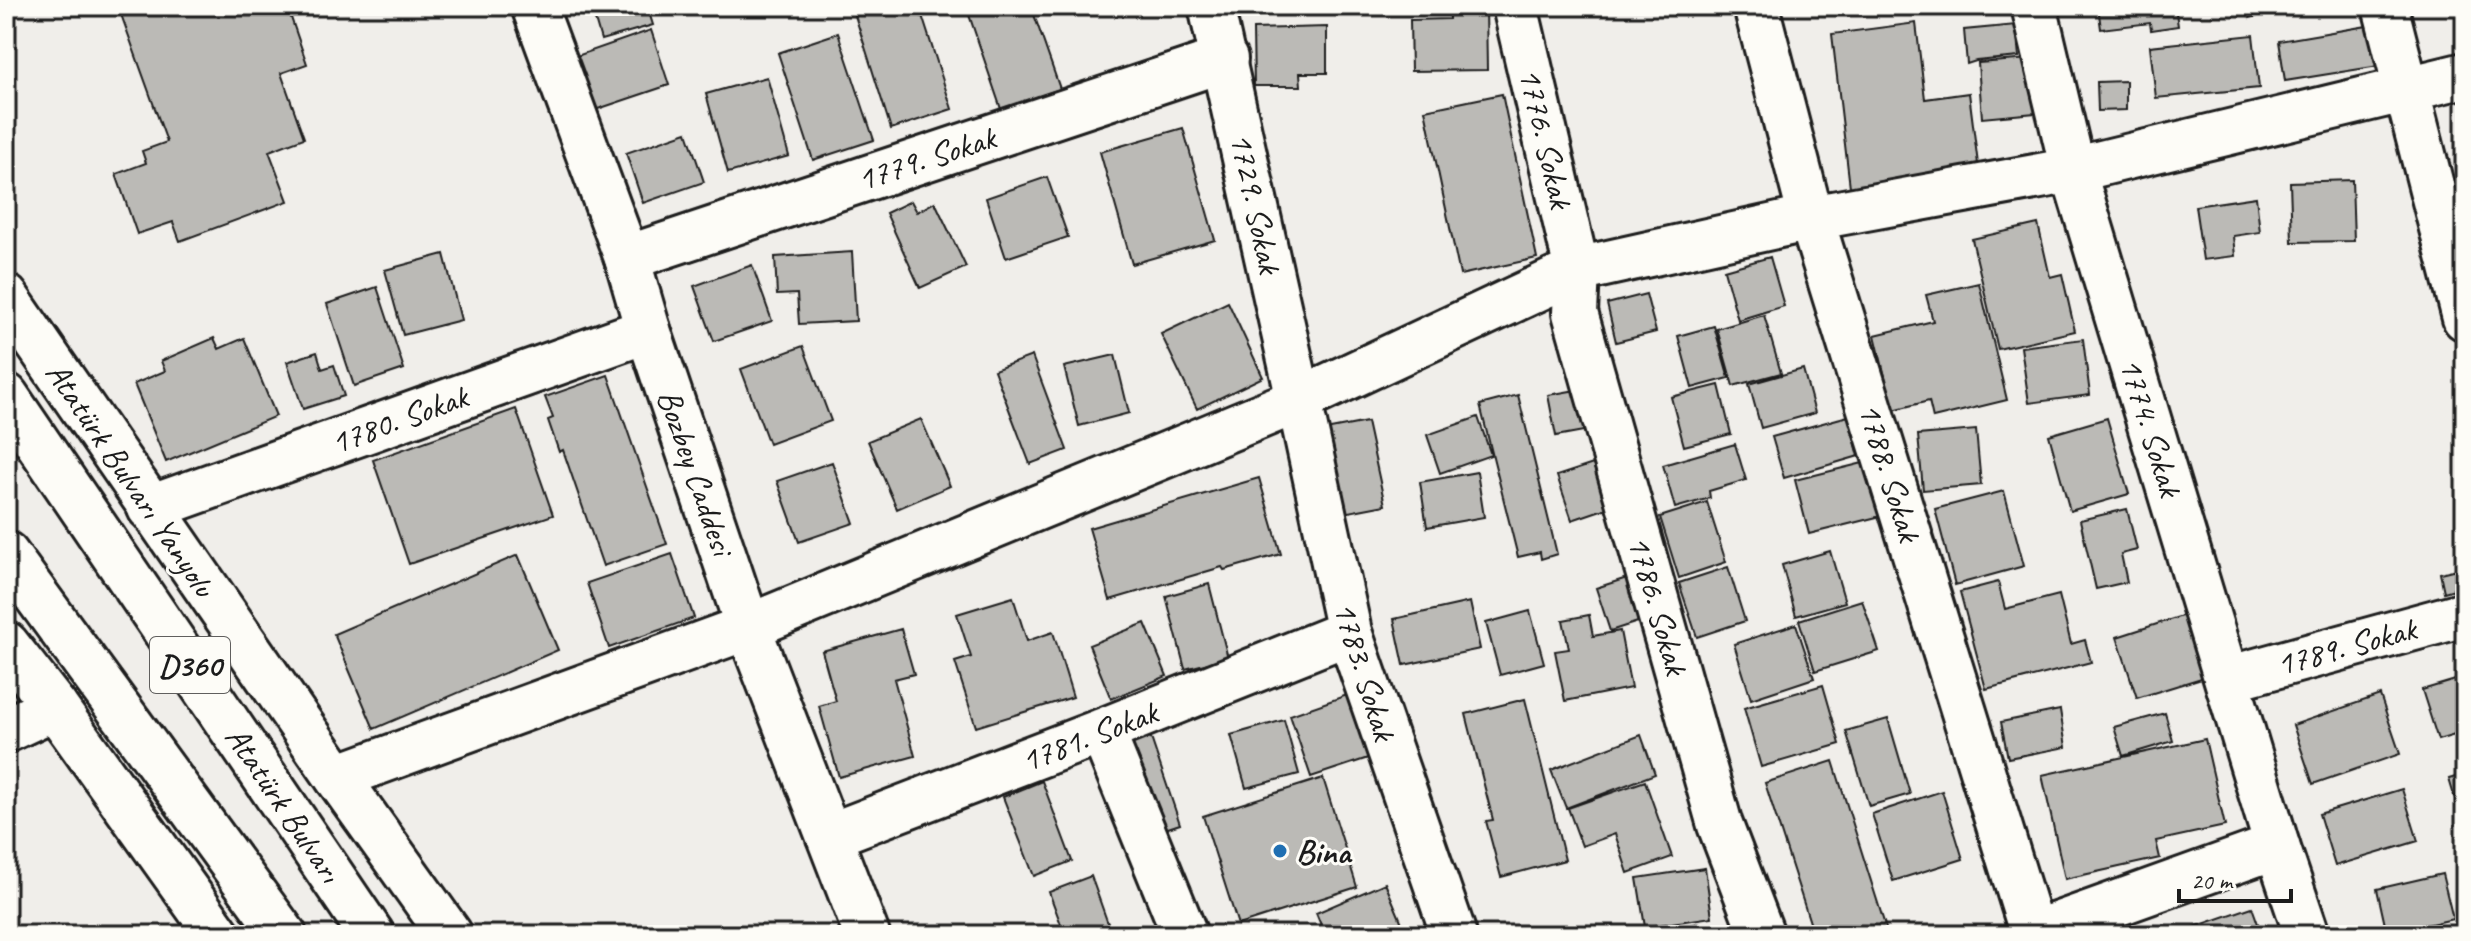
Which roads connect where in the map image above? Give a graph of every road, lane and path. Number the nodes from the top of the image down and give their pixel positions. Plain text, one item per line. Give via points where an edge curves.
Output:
1 (534, 6) edge
2 (1211, 6) edge
3 (1515, 6) edge
4 (1756, 6) edge
5 (2034, 6) edge
6 (2385, 6) edge
7 (1225, 59) junction
8 (2465, 75) edge
9 (2407, 88) junction
10 (2073, 170) junction
11 (1811, 218) junction
12 (627, 258) junction
13 (1577, 270) junction
14 (6, 297) edge
15 (2465, 318) edge
16 (648, 330) junction
17 (6, 396) edge
18 (1299, 400) junction
19 (150, 508) junction
20 (6, 554) edge
21 (2465, 614) edge
22 (748, 627) junction
23 (1349, 632) junction
24 (6, 644) edge
25 (2227, 679) junction
26 (55, 707) junction
27 (6, 730) edge
28 (1102, 731) junction
29 (337, 777) junction
30 (829, 836) junction
31 (2277, 846) junction
32 (2032, 934) edge
33 (218, 935) edge
34 (284, 935) edge
35 (372, 935) edge
36 (450, 935) edge
37 (867, 935) edge
38 (1185, 935) edge
39 (1454, 935) edge
40 (1762, 935) edge
41 (2307, 935) edge

1 - 12 main road, Bozbey Caddesi
2 - 7 main road, 1729. Sokak
3 - 13 main road, 1776. Sokak
4 - 11 main road, 1788. Sokak
5 - 10 main road, 1774. Sokak
6 - 9 main road
7 - 12 main road, 1779. Sokak
7 - 18 main road, 1729. Sokak
8 - 9 main road
9 - 10 main road
9 - 15 main road
10 - 11 main road
10 - 25 main road, 1774. Sokak
11 - 13 main road
11 - 32 main road, 1788. Sokak
12 - 16 main road, Bozbey Caddesi
13 - 18 main road
13 - 40 main road, 1786. Sokak via 1575,313 1720,825
14 - 19 main road, Atatürk Bulvarı Yanyolu
16 - 19 main road, 1780. Sokak
16 - 22 main road, Bozbey Caddesi
17 - 35 main road, Atatürk Bulvarı / D360
18 - 22 main road
18 - 23 main road, 1783. Sokak
19 - 29 main road, Atatürk Bulvarı Yanyolu
20 - 34 main road, D360
21 - 25 main road, 1789. Sokak
22 - 29 main road
22 - 30 main road, Bozbey Caddesi
23 - 28 main road, 1781. Sokak
23 - 39 main road, 1783. Sokak
24 - 26 main road
25 - 31 main road, 1774. Sokak
26 - 27 main road
26 - 33 main road
28 - 30 main road, 1781. Sokak
28 - 38 main road
29 - 36 main road, Atatürk Bulvarı Yanyolu
30 - 37 main road, Bozbey Caddesi
31 - 32 main road
31 - 41 main road, 1774. Sokak

